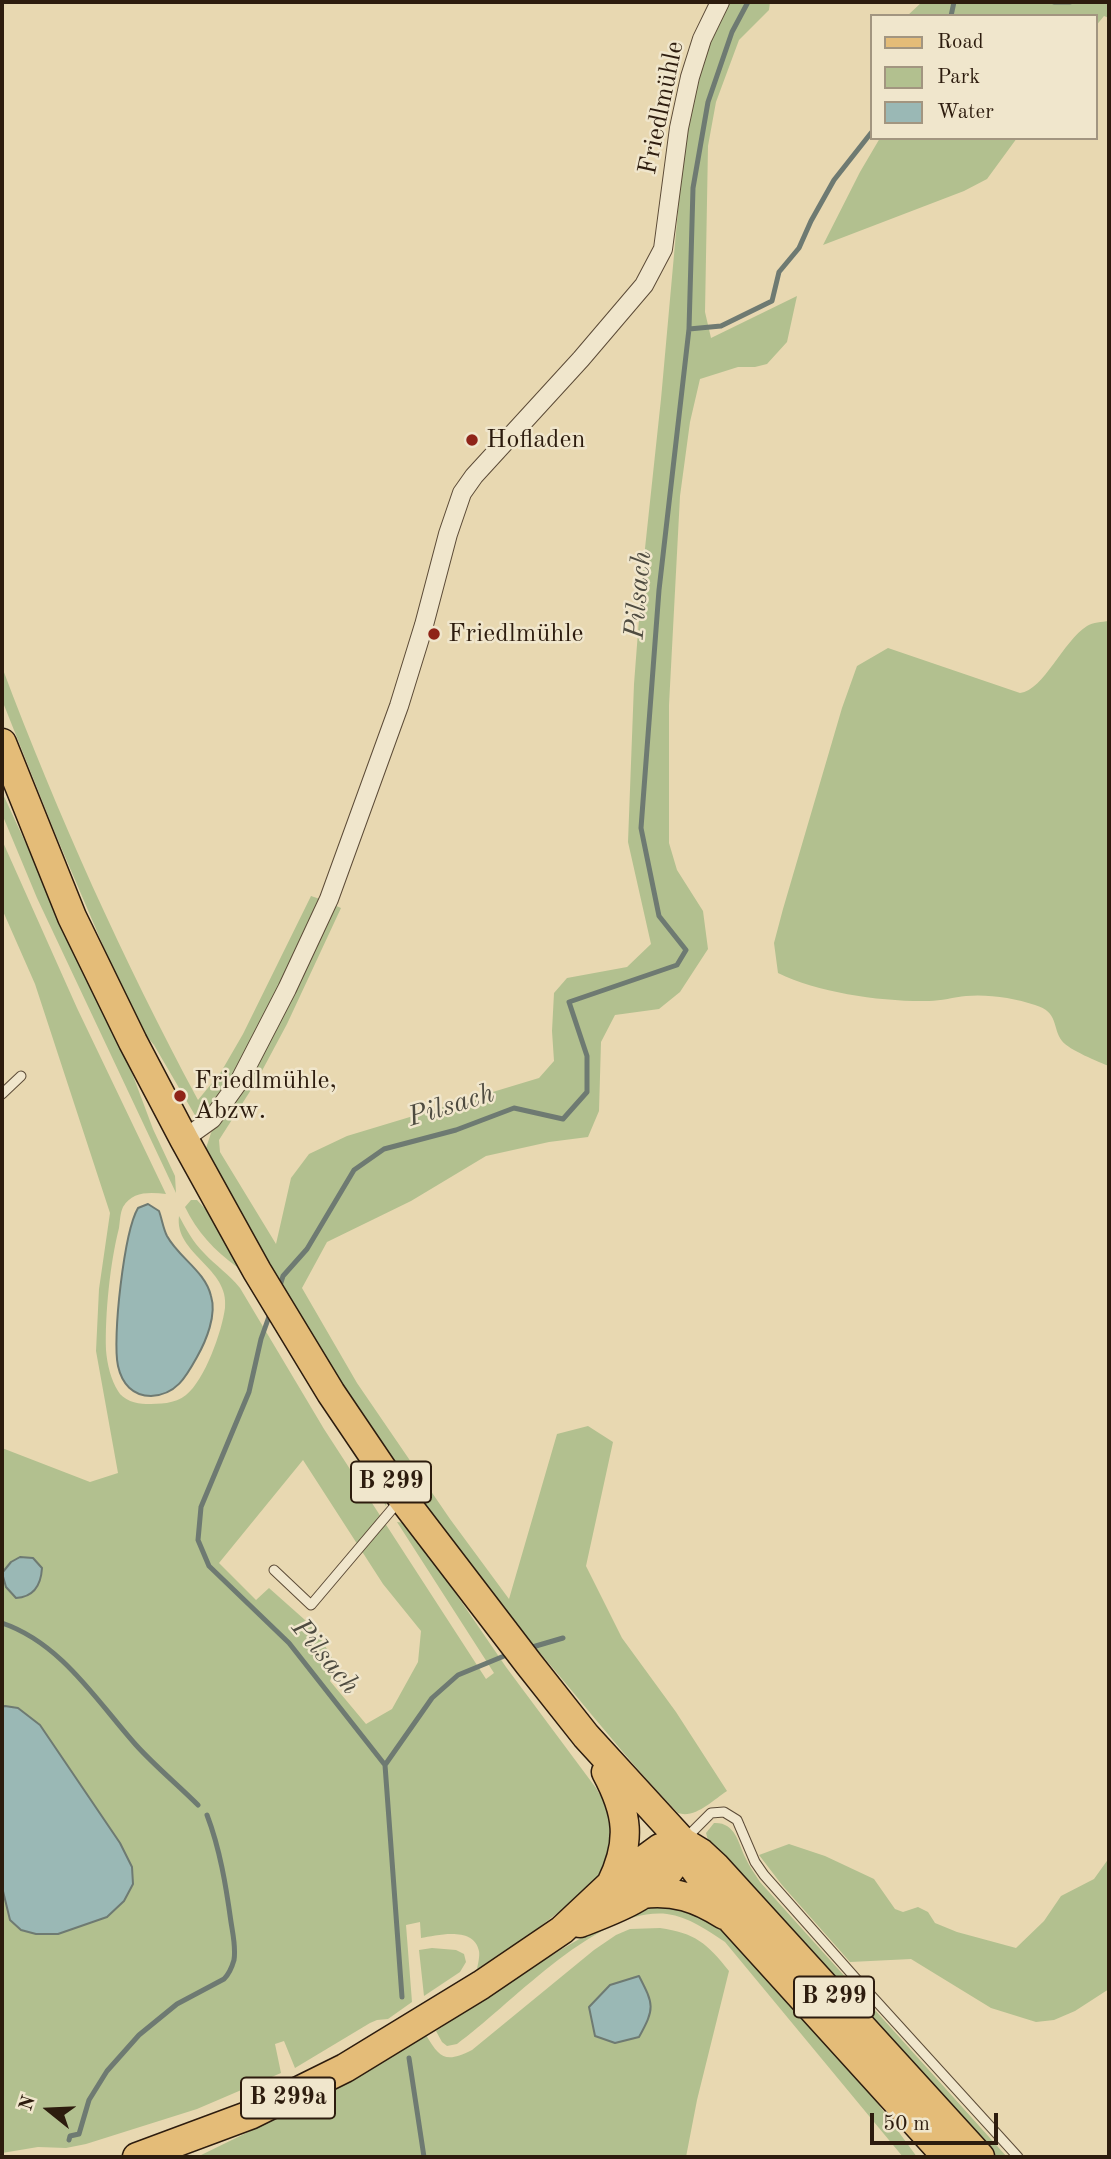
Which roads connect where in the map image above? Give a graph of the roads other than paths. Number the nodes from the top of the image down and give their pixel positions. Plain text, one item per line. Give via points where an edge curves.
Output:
1 (720, 2) edge
2 (2, 743) edge
3 (20, 1076) dead end
4 (2, 1094) edge
5 (184, 1139) junction
6 (402, 1498) junction
7 (274, 1570) dead end
8 (586, 1736) junction
9 (683, 1842) junction
10 (611, 1884) junction
11 (642, 1894) junction
12 (732, 1920) junction
13 (562, 1930) junction
14 (136, 2157) edge
15 (947, 2157) edge
16 (980, 2157) edge
17 (1018, 2157) edge

1 - 5 street, Friedlmühle via 690,77 663,249 644,285 462,493 399,706 329,899 240,1080 212,1119
2 - 5 main road, B 299 via 77,928
3 - 4 lane
5 - 6 main road, B 299 via 283,1315
6 - 7 lane via 311,1605
6 - 8 main road, B 299
8 - 9 main road, B 299
8 - 10 main road, B 299a via 616,1791 626,1822 622,1857
9 - 10 main road, B 299a via 660,1848
9 - 11 main road, B 299a via 671,1868
9 - 12 main road, B 299 via 691,1864
9 - 16 main road, B 299 via 724,1875
9 - 17 lane via 711,1813 724,1812 737,1820 764,1875
10 - 13 main road, B 299a
11 - 12 main road, B 299a via 686,1895
11 - 13 main road, B 299a
12 - 15 main road, B 299
13 - 14 main road, B 299a via 345,2068 250,2115

